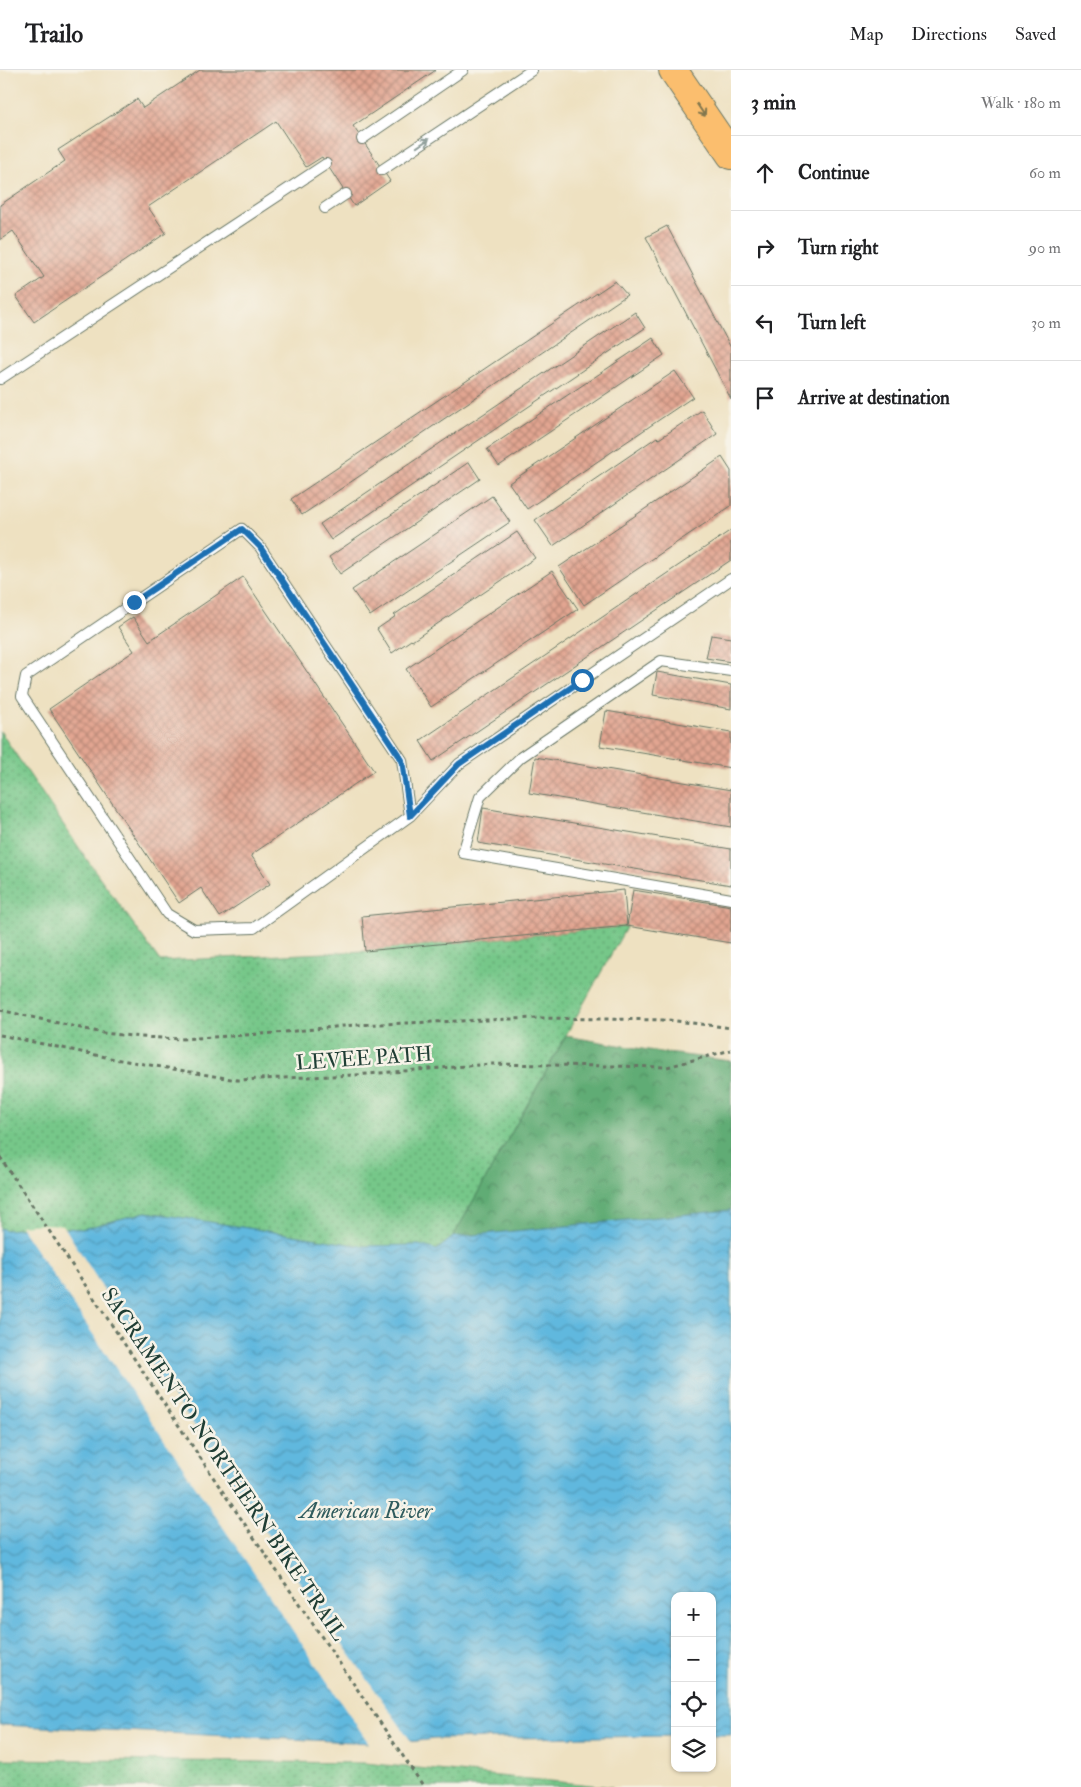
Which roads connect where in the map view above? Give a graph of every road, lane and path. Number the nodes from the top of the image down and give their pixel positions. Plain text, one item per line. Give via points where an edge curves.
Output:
1 (463, 70) edge
2 (532, 70) edge
3 (673, 70) edge
4 (362, 139) dead end
5 (731, 155) edge
6 (326, 164) dead end
7 (382, 170) dead end
8 (346, 194) dead end
9 (325, 208) dead end
10 (0, 379) edge
11 (731, 579) edge
12 (731, 672) edge
13 (410, 816) junction
14 (731, 899) edge
15 (0, 1010) edge
16 (731, 1028) edge
17 (0, 1035) edge
18 (731, 1050) edge
19 (0, 1157) edge
20 (424, 1787) edge

1 - 4 lane
7 -> 2 lane
3 -> 5 main road
6 - 10 lane
8 - 9 lane
11 - 13 lane via 459,764
12 - 14 lane via 661,661 585,712 521,757 480,797 462,853
13 - 13 lane via 254,928 194,930 167,914 22,696 26,676 242,529 260,547 402,760
15 - 16 path, LEVEE PATH via 103,1033 181,1039 354,1025 538,1018 668,1020
17 - 18 path, LEVEE PATH via 237,1080 491,1064 667,1068
19 - 20 path, SACRAMENTO NORTHERN BIKE TRAIL via 226,1498

